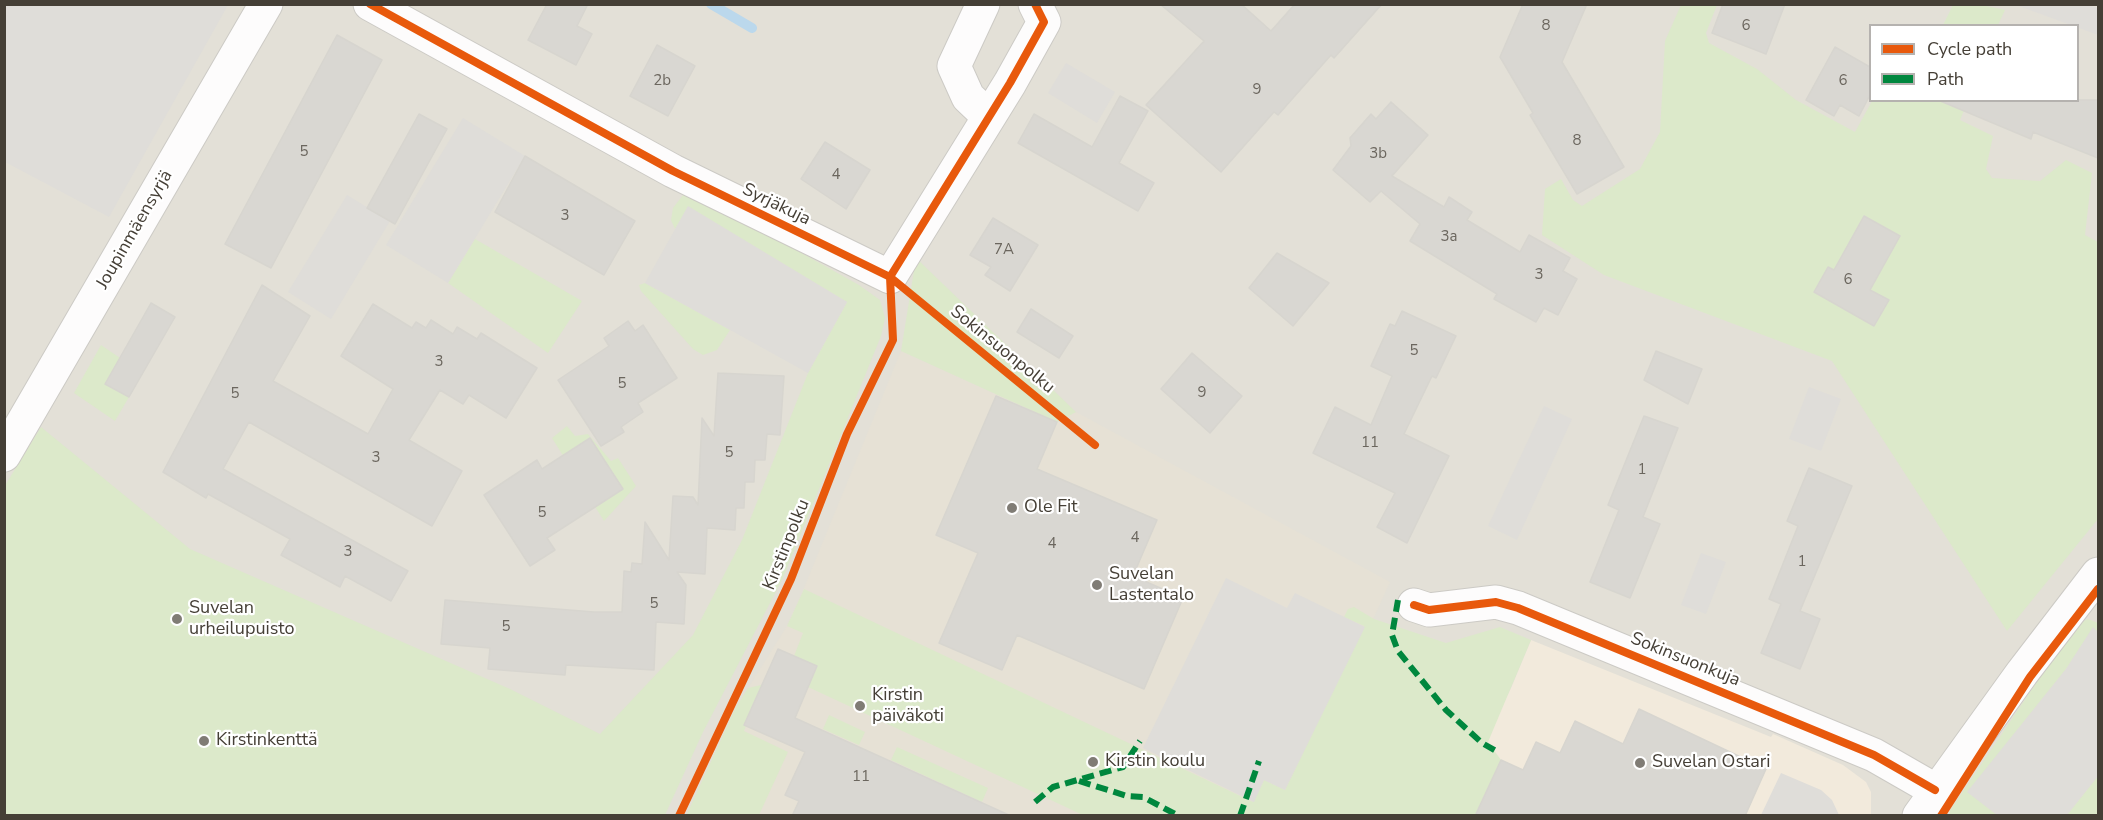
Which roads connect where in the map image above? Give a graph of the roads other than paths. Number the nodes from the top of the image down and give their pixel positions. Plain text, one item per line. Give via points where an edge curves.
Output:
1 (266, 4) edge
2 (370, 4) edge
3 (983, 4) edge
4 (1035, 4) edge
5 (989, 117) junction
6 (4, 455) edge
7 (2098, 574) edge
8 (1414, 605) dead end
9 (1927, 803) edge

1 - 6 street, Joupinmäensyrjä
2 - 5 street, Syrjäkuja via 673,171 890,278
3 - 5 street via 954,66 968,97
4 - 5 street, Syrjäkuja via 1044,22
7 - 9 street
8 - 9 street, Sokinsuonkuja via 1429,610 1497,602 1518,608 1874,755

